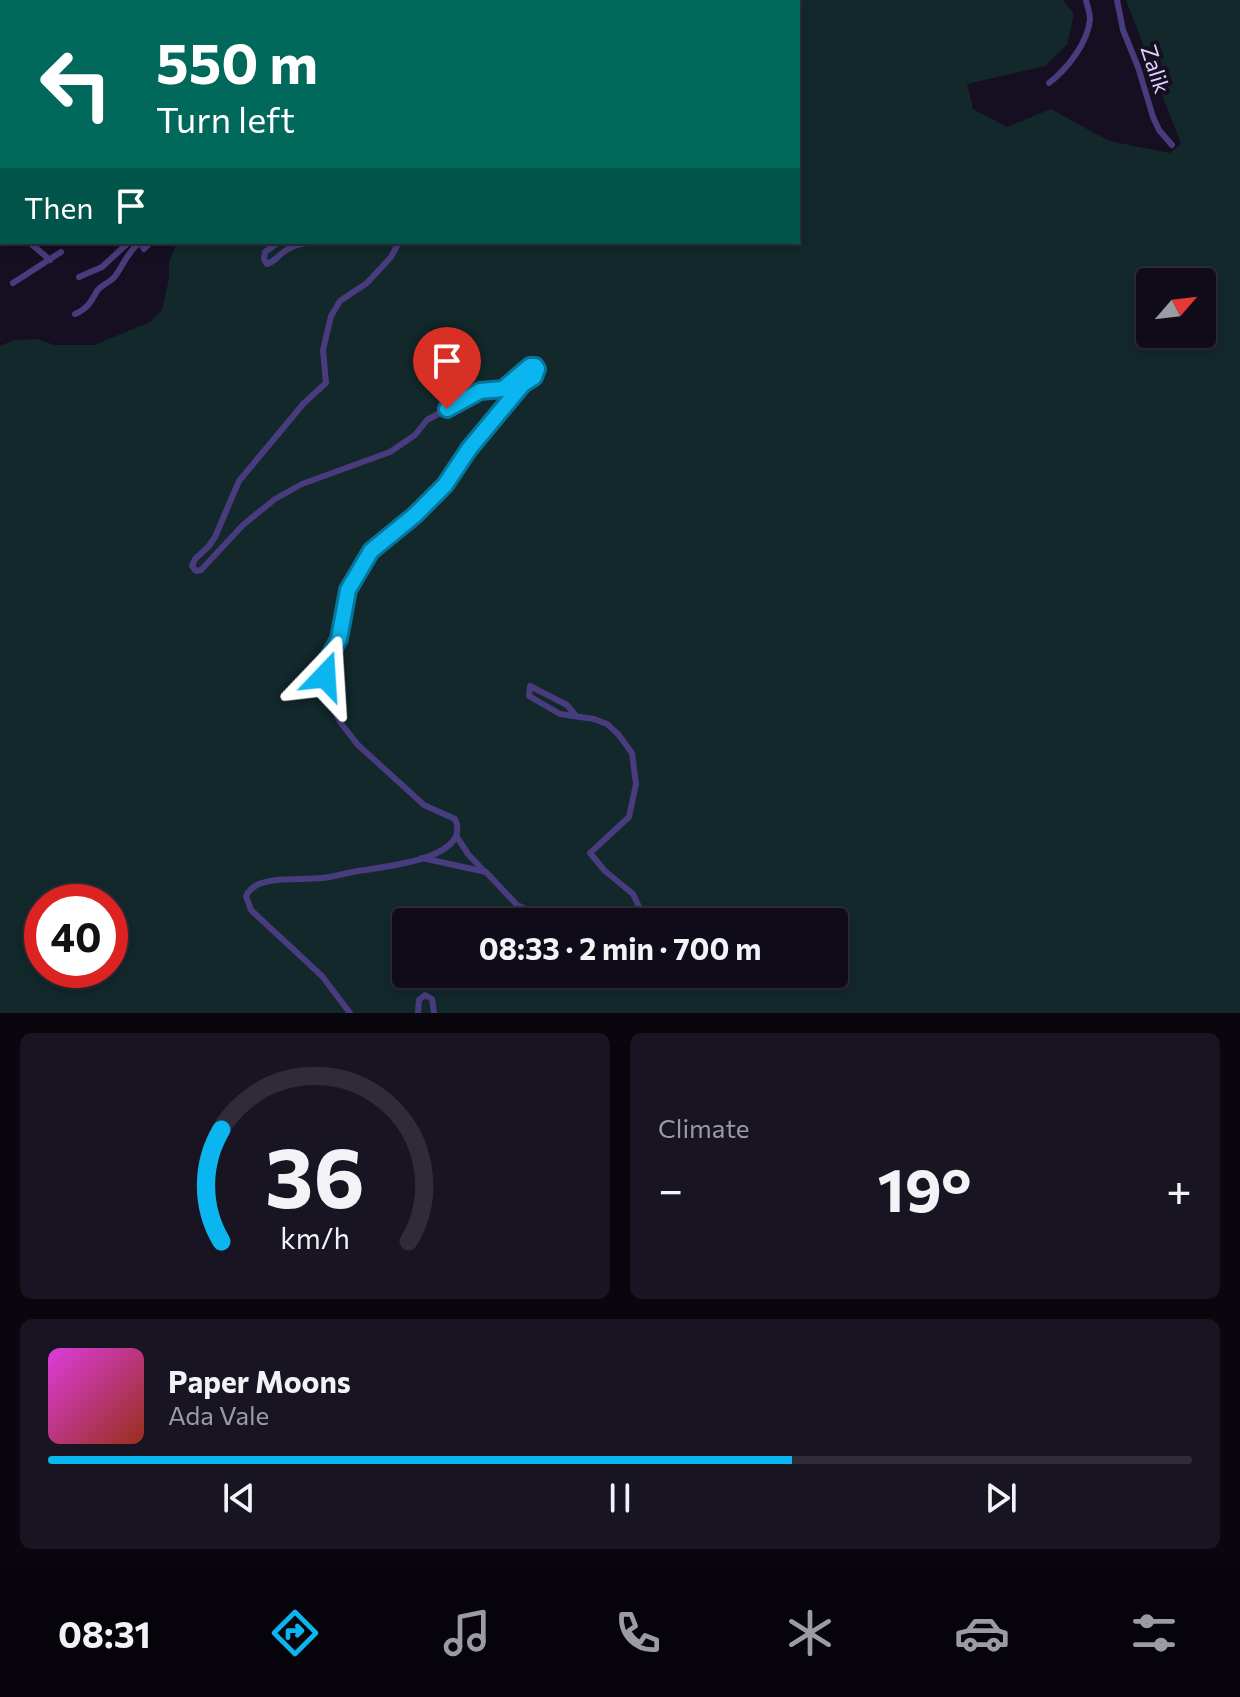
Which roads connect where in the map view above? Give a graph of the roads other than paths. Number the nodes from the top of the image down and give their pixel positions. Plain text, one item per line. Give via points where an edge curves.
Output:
1 (1086, 0) edge
2 (1117, 0) edge
3 (1049, 83) dead end
4 (1172, 145) dead end
5 (31, 244) edge
6 (127, 244) edge
7 (139, 244) edge
8 (276, 244) edge
9 (302, 244) edge
10 (398, 244) edge
11 (61, 252) dead end
12 (50, 260) junction
13 (79, 277) dead end
14 (13, 283) dead end
15 (75, 314) dead end
16 (576, 716) junction
17 (457, 837) junction
18 (422, 858) junction
19 (483, 870) junction
20 (523, 908) edge
21 (640, 908) edge
22 (350, 1013) edge
23 (418, 1013) edge
24 (434, 1013) edge

1 - 3 street via 1090,18 1085,33 1068,65
2 - 4 street, Zalik via 1153,117
5 - 12 street
6 - 13 street via 102,267
7 - 15 street
8 - 9 street via 265,252 267,264
10 - 17 street via 367,283 340,301 323,350 326,383 239,481 215,537 192,566 201,570 275,499 390,452 427,420 480,391 503,389 530,366 536,367 538,372 469,449 445,485 371,551 348,590 339,639 326,668 325,688 340,722 372,760 418,800 455,819
11 - 12 street
12 - 14 street
16 - 16 street via 560,714 534,699 530,686 567,705
16 - 21 street via 607,724 632,753 636,784 629,817 590,853 633,894
17 - 18 street via 447,848
17 - 19 street
18 - 19 street
18 - 22 street via 332,877 262,883 247,893 251,910 322,976
19 - 20 street
23 - 24 street via 425,995 432,999

